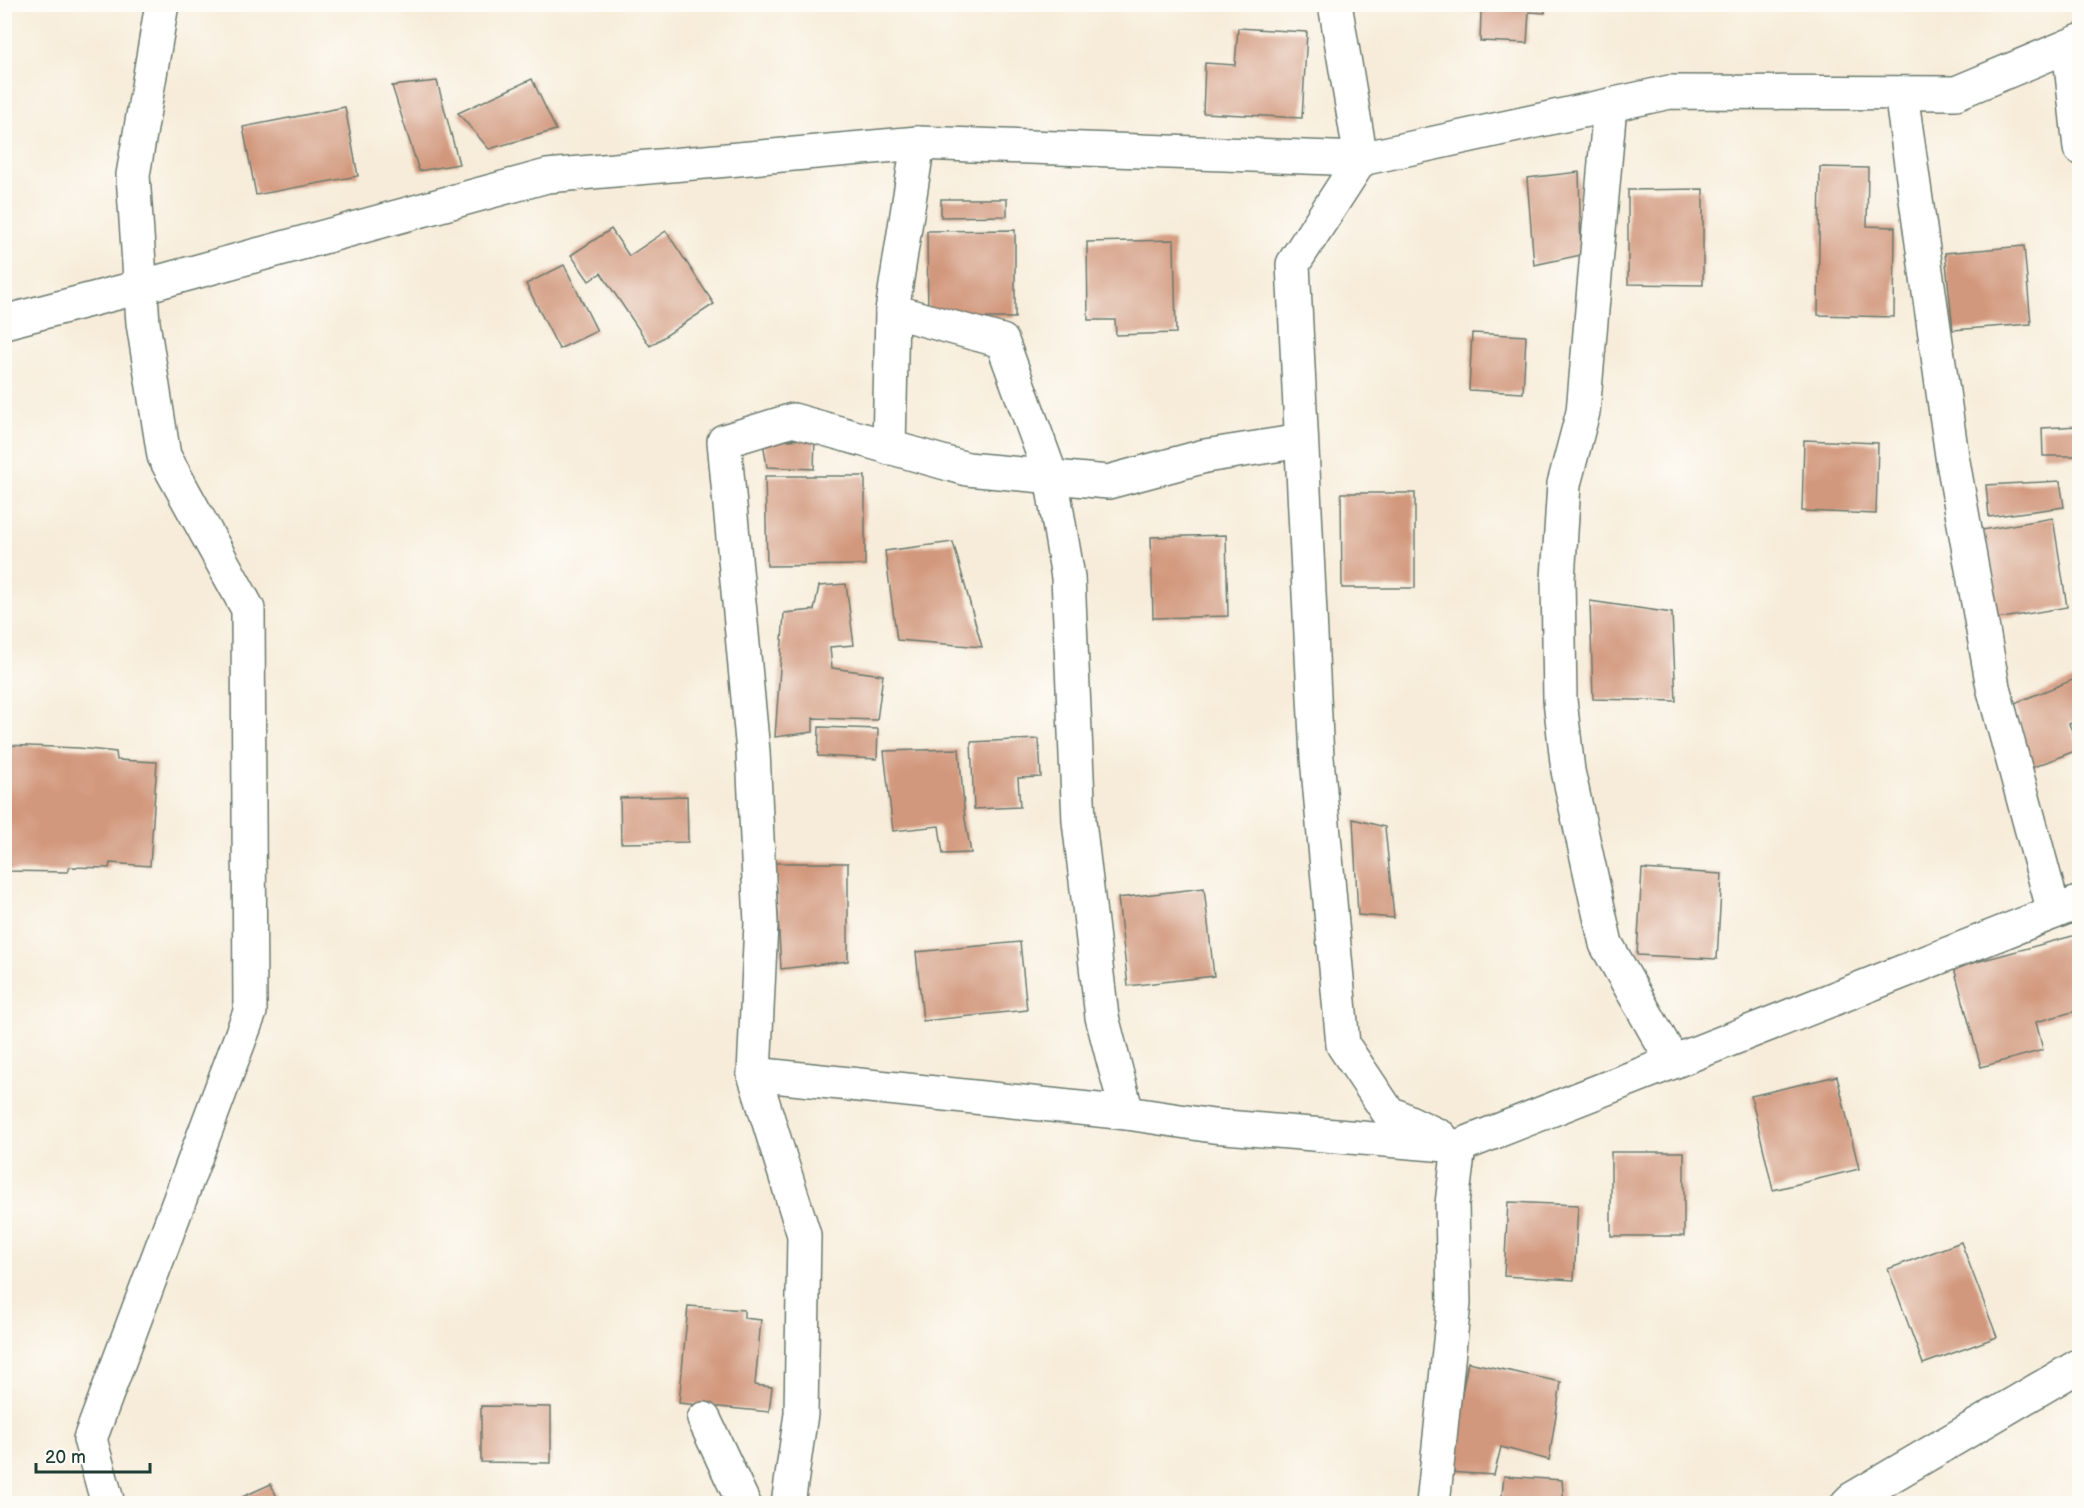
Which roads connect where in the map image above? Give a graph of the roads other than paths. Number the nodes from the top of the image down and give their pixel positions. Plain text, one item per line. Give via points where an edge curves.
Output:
1 (162, 4) edge
2 (1335, 4) edge
3 (2074, 44) edge
4 (1901, 93) junction
5 (1610, 105) junction
6 (918, 143) junction
7 (2079, 148) edge
8 (1361, 159) junction
9 (140, 287) junction
10 (892, 311) junction
11 (4, 322) edge
12 (1301, 441) junction
13 (889, 448) junction
14 (1050, 476) junction
15 (2067, 907) edge
16 (1673, 1062) junction
17 (754, 1074) junction
18 (1127, 1113) junction
19 (1459, 1146) junction
20 (2079, 1365) edge
21 (705, 1419) dead end
22 (108, 1503) edge
23 (744, 1503) edge
24 (788, 1503) edge
25 (1433, 1503) edge
26 (1847, 1503) edge

1 - 9 street via 133,175
2 - 8 street
3 - 4 street via 1956,93
3 - 7 street
4 - 5 street via 1670,92
4 - 15 street via 1952,456 1993,687
5 - 8 street
5 - 16 street via 1582,412 1564,484 1558,579 1560,700 1568,771 1606,944
6 - 8 street
6 - 9 street via 547,176
6 - 10 street
8 - 12 street via 1293,264
9 - 11 street
9 - 22 street via 164,456 248,609 250,1012 90,1439
10 - 13 street
10 - 14 street via 1002,341
12 - 14 street via 1205,456 1108,482
12 - 19 street via 1317,758 1343,1045 1388,1112
13 - 14 street via 968,469
13 - 17 street via 793,420 724,441 753,764 761,923
14 - 18 street via 1068,576 1078,821 1100,1006
15 - 16 street
16 - 19 street
17 - 18 street
17 - 24 street via 804,1235 801,1414
18 - 19 street via 1214,1126
19 - 25 street via 1452,1204 1454,1303
20 - 26 street
21 - 23 street

